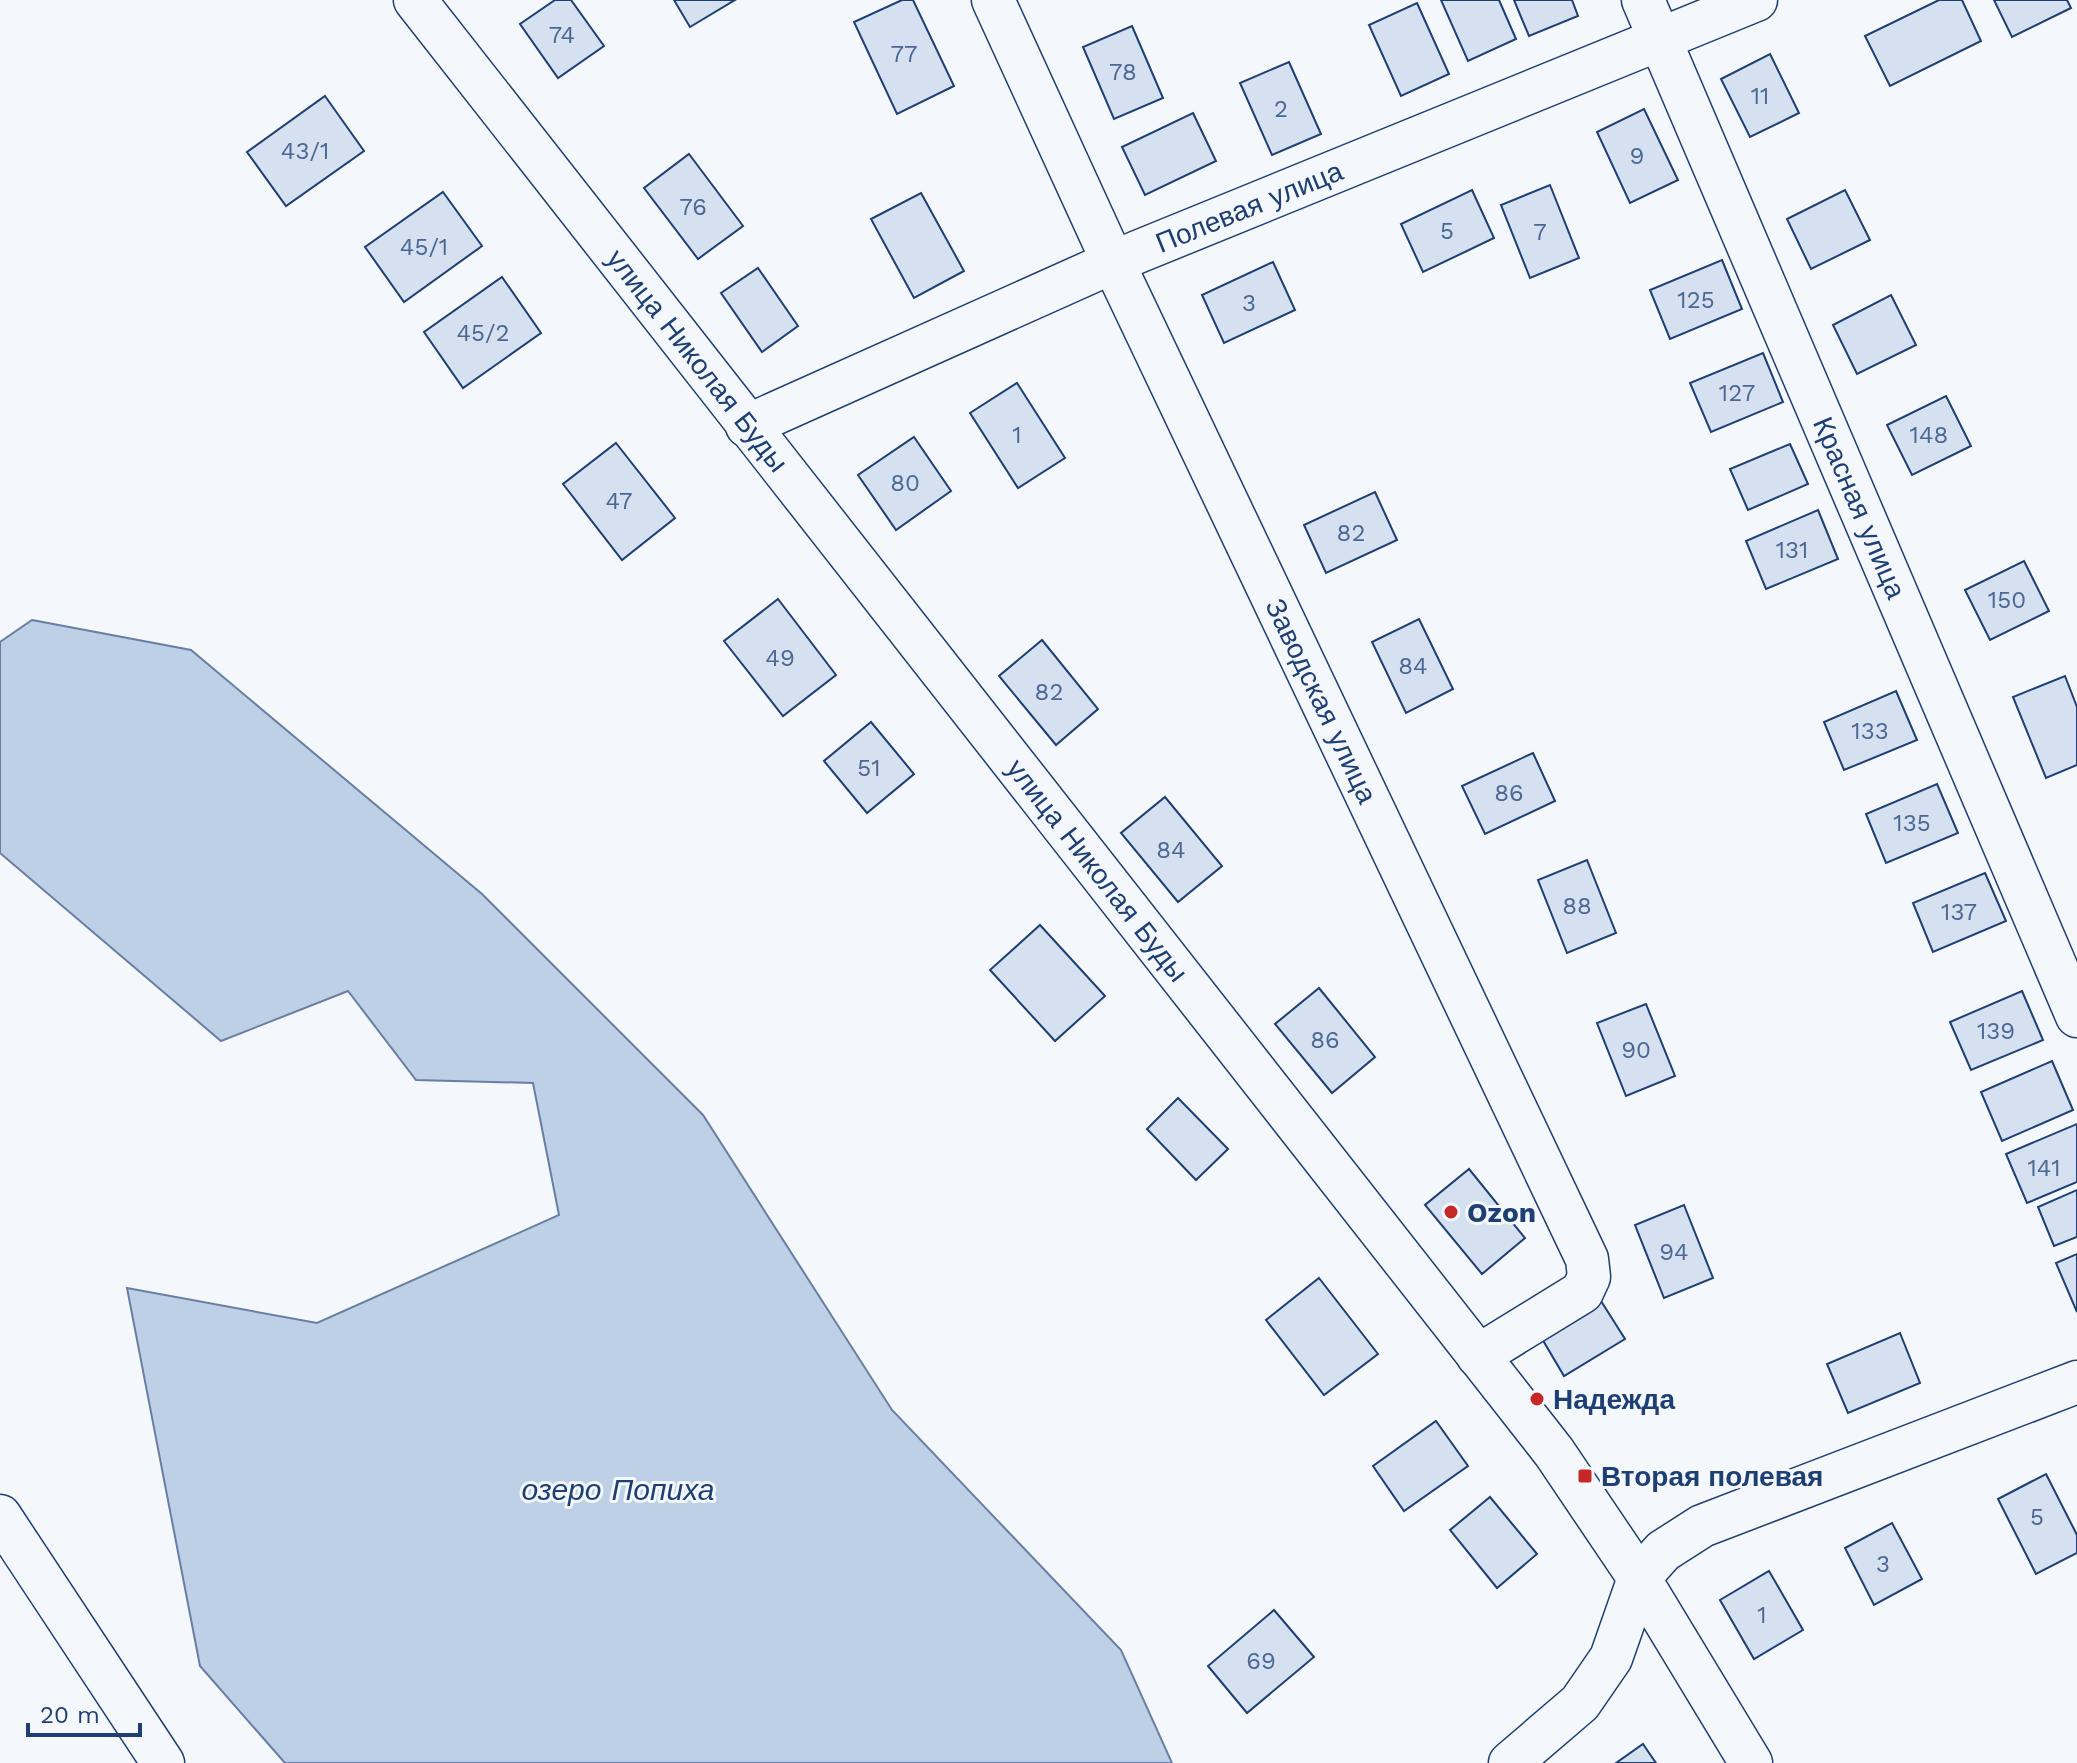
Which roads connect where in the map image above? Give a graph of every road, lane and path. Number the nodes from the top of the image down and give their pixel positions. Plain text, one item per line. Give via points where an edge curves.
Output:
1 (993, 0) edge
2 (1643, 0) edge
3 (1756, 0) edge
4 (425, 3) edge
5 (1662, 39) junction
6 (1113, 262) junction
7 (747, 426) junction
8 (2077, 1016) edge
9 (1478, 1356) junction
10 (2077, 1382) edge
11 (0, 1516) edge
12 (1639, 1578) junction
13 (163, 1763) edge
14 (1510, 1763) edge
15 (1751, 1763) edge

1 - 6 street, Заводская улица
2 - 5 street, Красная улица
3 - 5 street, Полевая улица
4 - 7 street, улица Николая Буды
5 - 6 street, Полевая улица
5 - 8 street, Красная улица
6 - 7 street, Полевая улица
6 - 9 street, Заводская улица via 1587,1259 1589,1277 1582,1292
7 - 9 street, улица Николая Буды
9 - 12 street, улица Николая Буды via 1554,1452
10 - 12 street via 1702,1526 1663,1551
11 - 13 street
12 - 14 street via 1611,1658 1580,1703
12 - 15 street, улица Николая Буды

